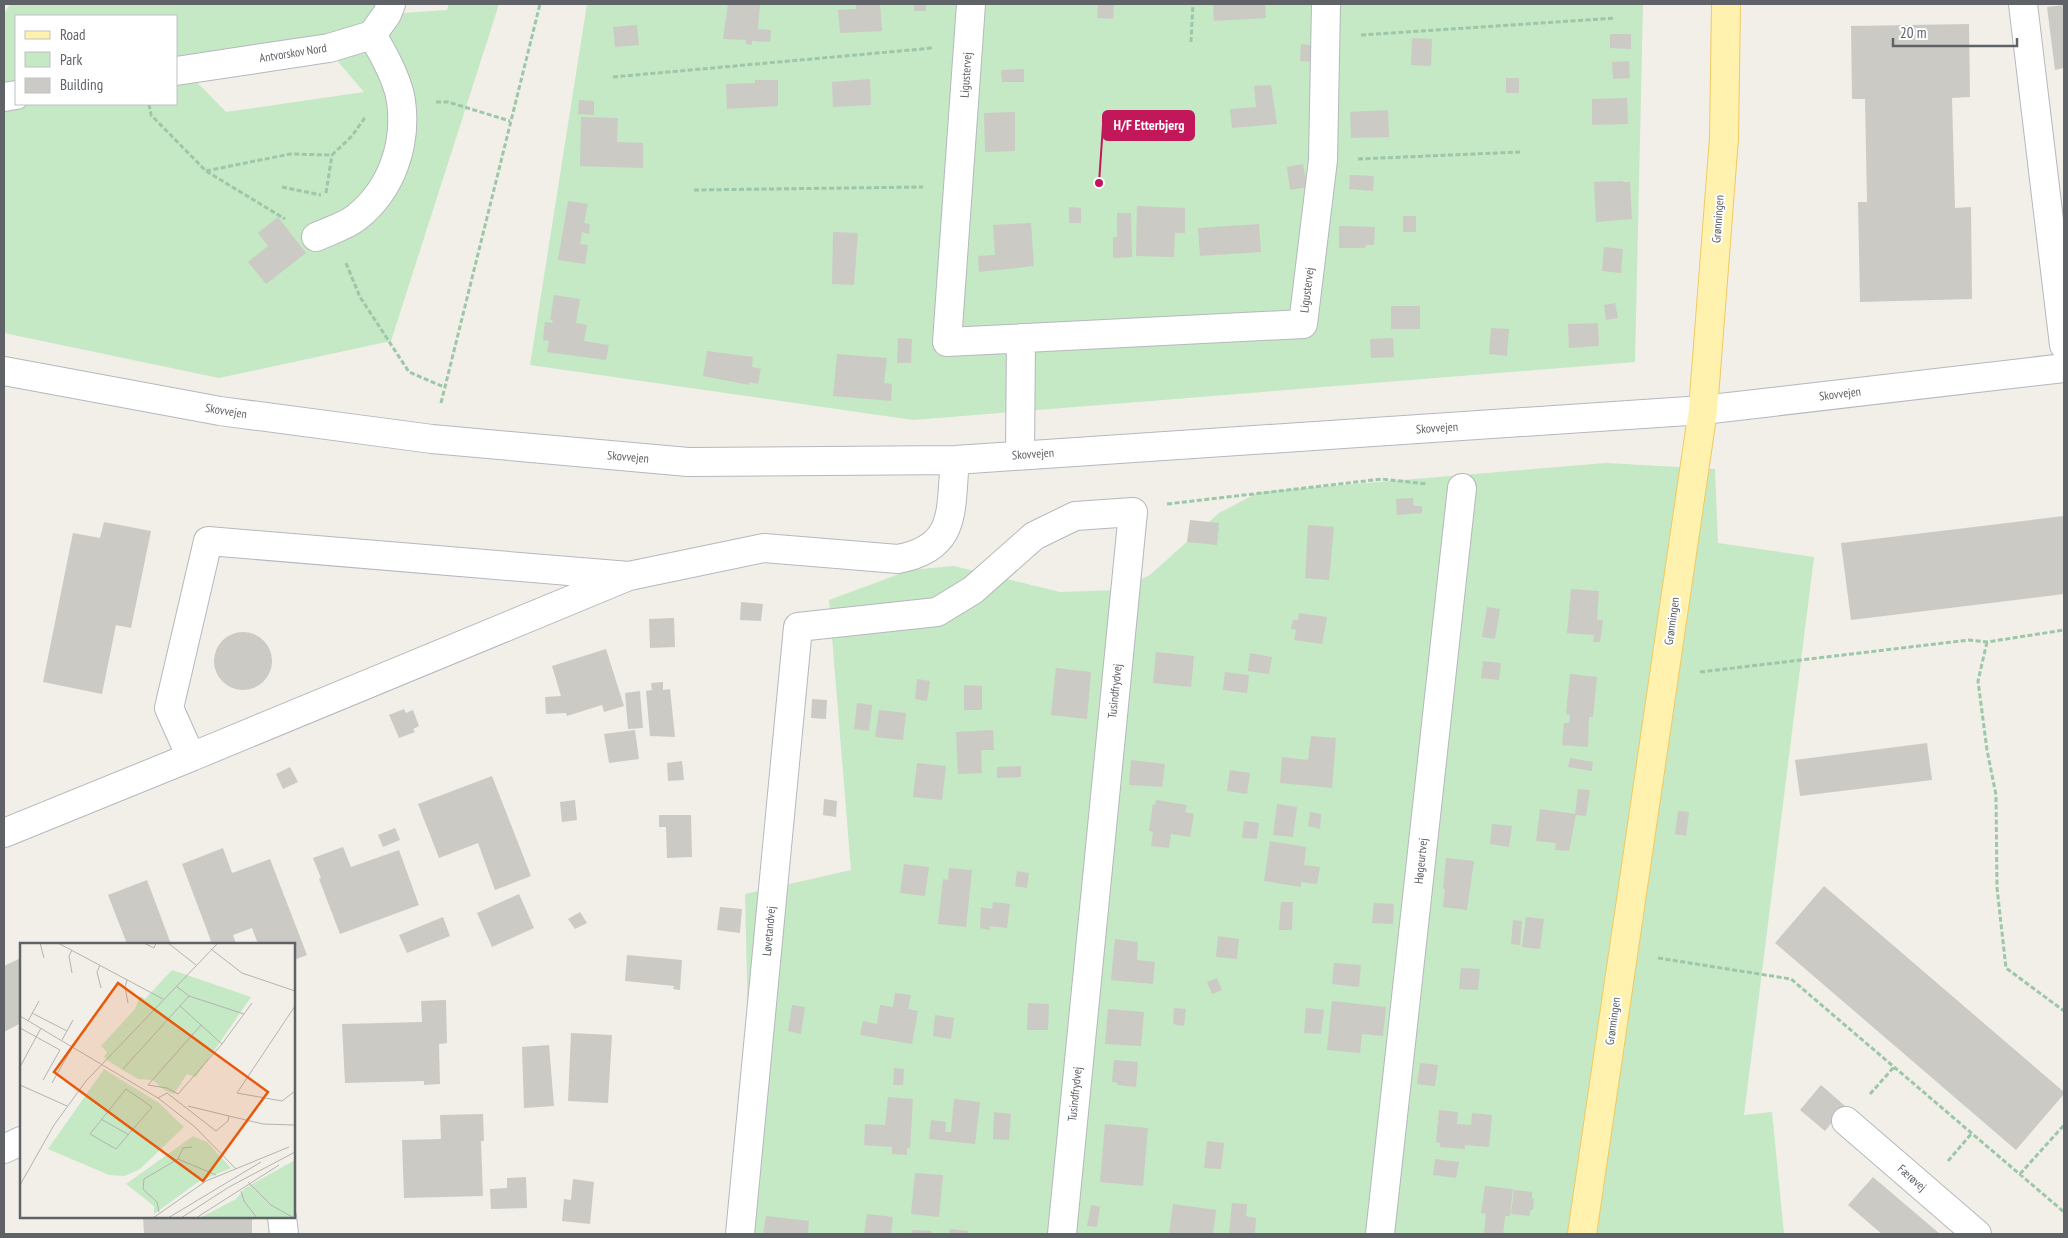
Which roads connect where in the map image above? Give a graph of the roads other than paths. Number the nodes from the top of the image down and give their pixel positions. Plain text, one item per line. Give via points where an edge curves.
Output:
1 (391, 4) edge
2 (971, 4) edge
3 (1326, 4) edge
4 (1726, 4) edge
5 (2023, 4) edge
6 (372, 35) junction
7 (178, 72) edge
8 (324, 233) road end
9 (1021, 338) junction
10 (2064, 345) edge
11 (2064, 368) edge
12 (4, 371) edge
13 (1703, 410) junction
14 (1020, 455) junction
15 (955, 460) junction
16 (1462, 488) road end
17 (1132, 512) joint
18 (629, 576) junction
19 (191, 757) junction
20 (4, 833) edge
21 (1846, 1121) dead end
22 (20, 1141) edge
23 (4, 1149) edge
24 (282, 1218) edge
25 (284, 1234) edge
26 (740, 1234) edge
27 (1062, 1234) edge
28 (1380, 1234) edge
29 (1582, 1234) edge
30 (1977, 1234) edge

1 - 6 street
2 - 9 street, Ligustervej via 947,342
3 - 9 street, Ligustervej via 1323,160 1303,324
4 - 13 main road, Grønningen via 1724,138
5 - 10 street
6 - 7 street, Antvorskov Nord via 329,48
6 - 8 street via 401,100 402,134 396,164 377,196 357,217
9 - 14 street
11 - 13 street, Skovvejen
12 - 15 street, Skovvejen via 220,411 432,439 688,462
13 - 14 street, Skovvejen
13 - 29 main road, Grønningen
14 - 15 street, Skovvejen
15 - 18 street via 950,519 945,532 937,543 914,556 898,560 764,548
16 - 28 street, Høgeurtvej
17 - 26 street, Løvetandvej via 1074,516 1034,536 973,590 937,612 798,627
17 - 27 street, Tusindfrydvej
18 - 19 street
18 - 19 street via 208,541 168,708
19 - 20 street
21 - 30 street, Færøvej
22 - 23 street
24 - 25 street

